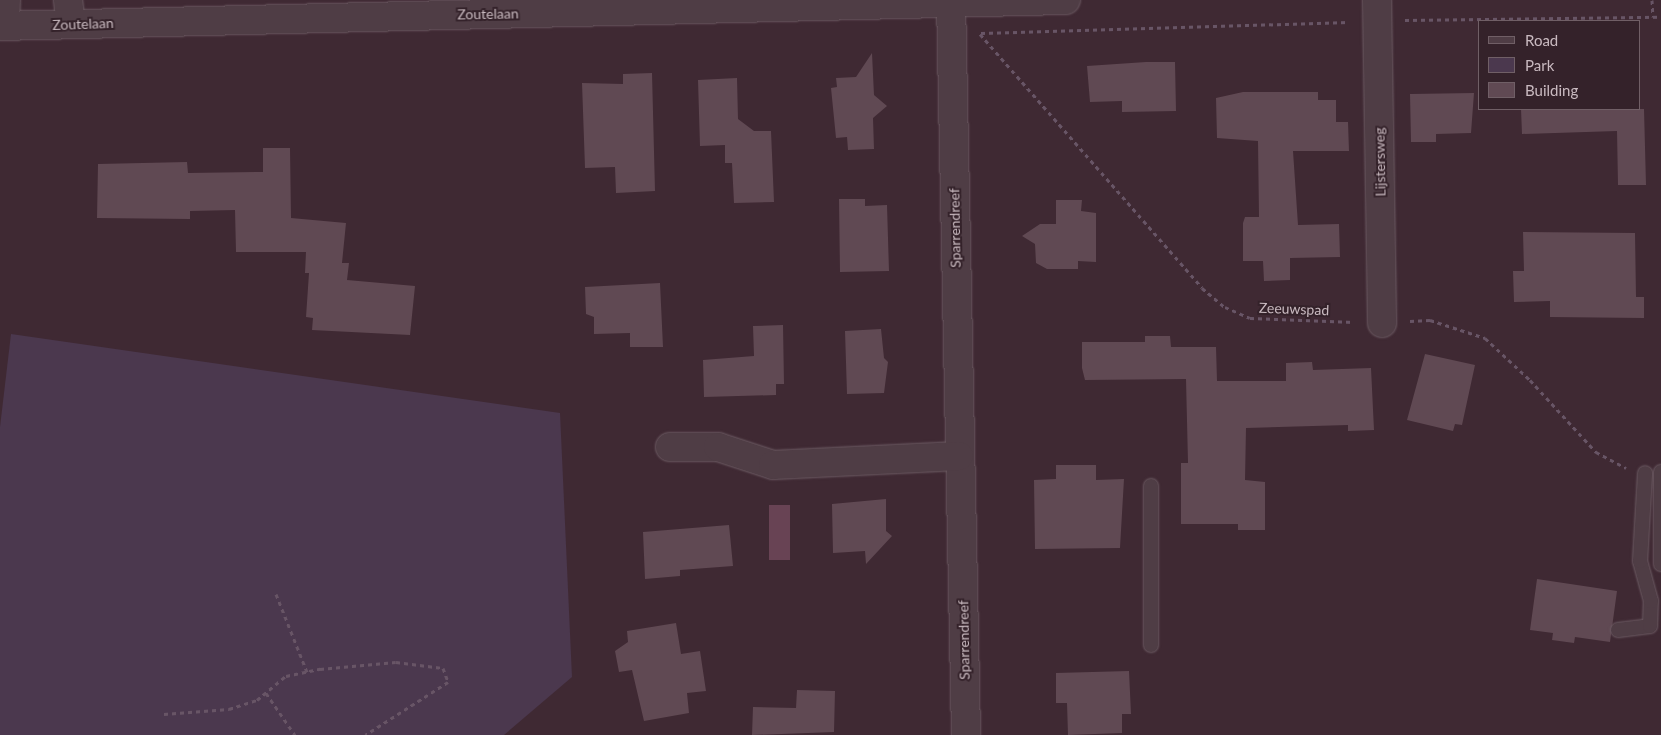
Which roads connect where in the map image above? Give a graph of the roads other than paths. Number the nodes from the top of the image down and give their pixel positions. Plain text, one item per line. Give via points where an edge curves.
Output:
1 (1066, 0) edge
2 (951, 1) edge
3 (1377, 10) edge
4 (70, 12) edge
5 (4, 17) edge
6 (1382, 323) road end
7 (670, 447) dead end
8 (960, 456) junction
9 (1661, 472) edge
10 (1645, 473) road end
11 (1151, 486) dead end
12 (1661, 564) edge
13 (1618, 630) dead end
14 (1151, 645) dead end
15 (966, 735) edge

1 - 2 street, Zoutelaan
2 - 4 street, Zoutelaan
2 - 8 street, Sparrendreef
3 - 6 street, Lijstersweg
4 - 5 street, Zoutelaan
7 - 8 street via 718,447 773,465
8 - 15 street, Sparrendreef
9 - 12 lane
10 - 13 lane via 1640,561 1651,601 1650,626
11 - 14 lane

